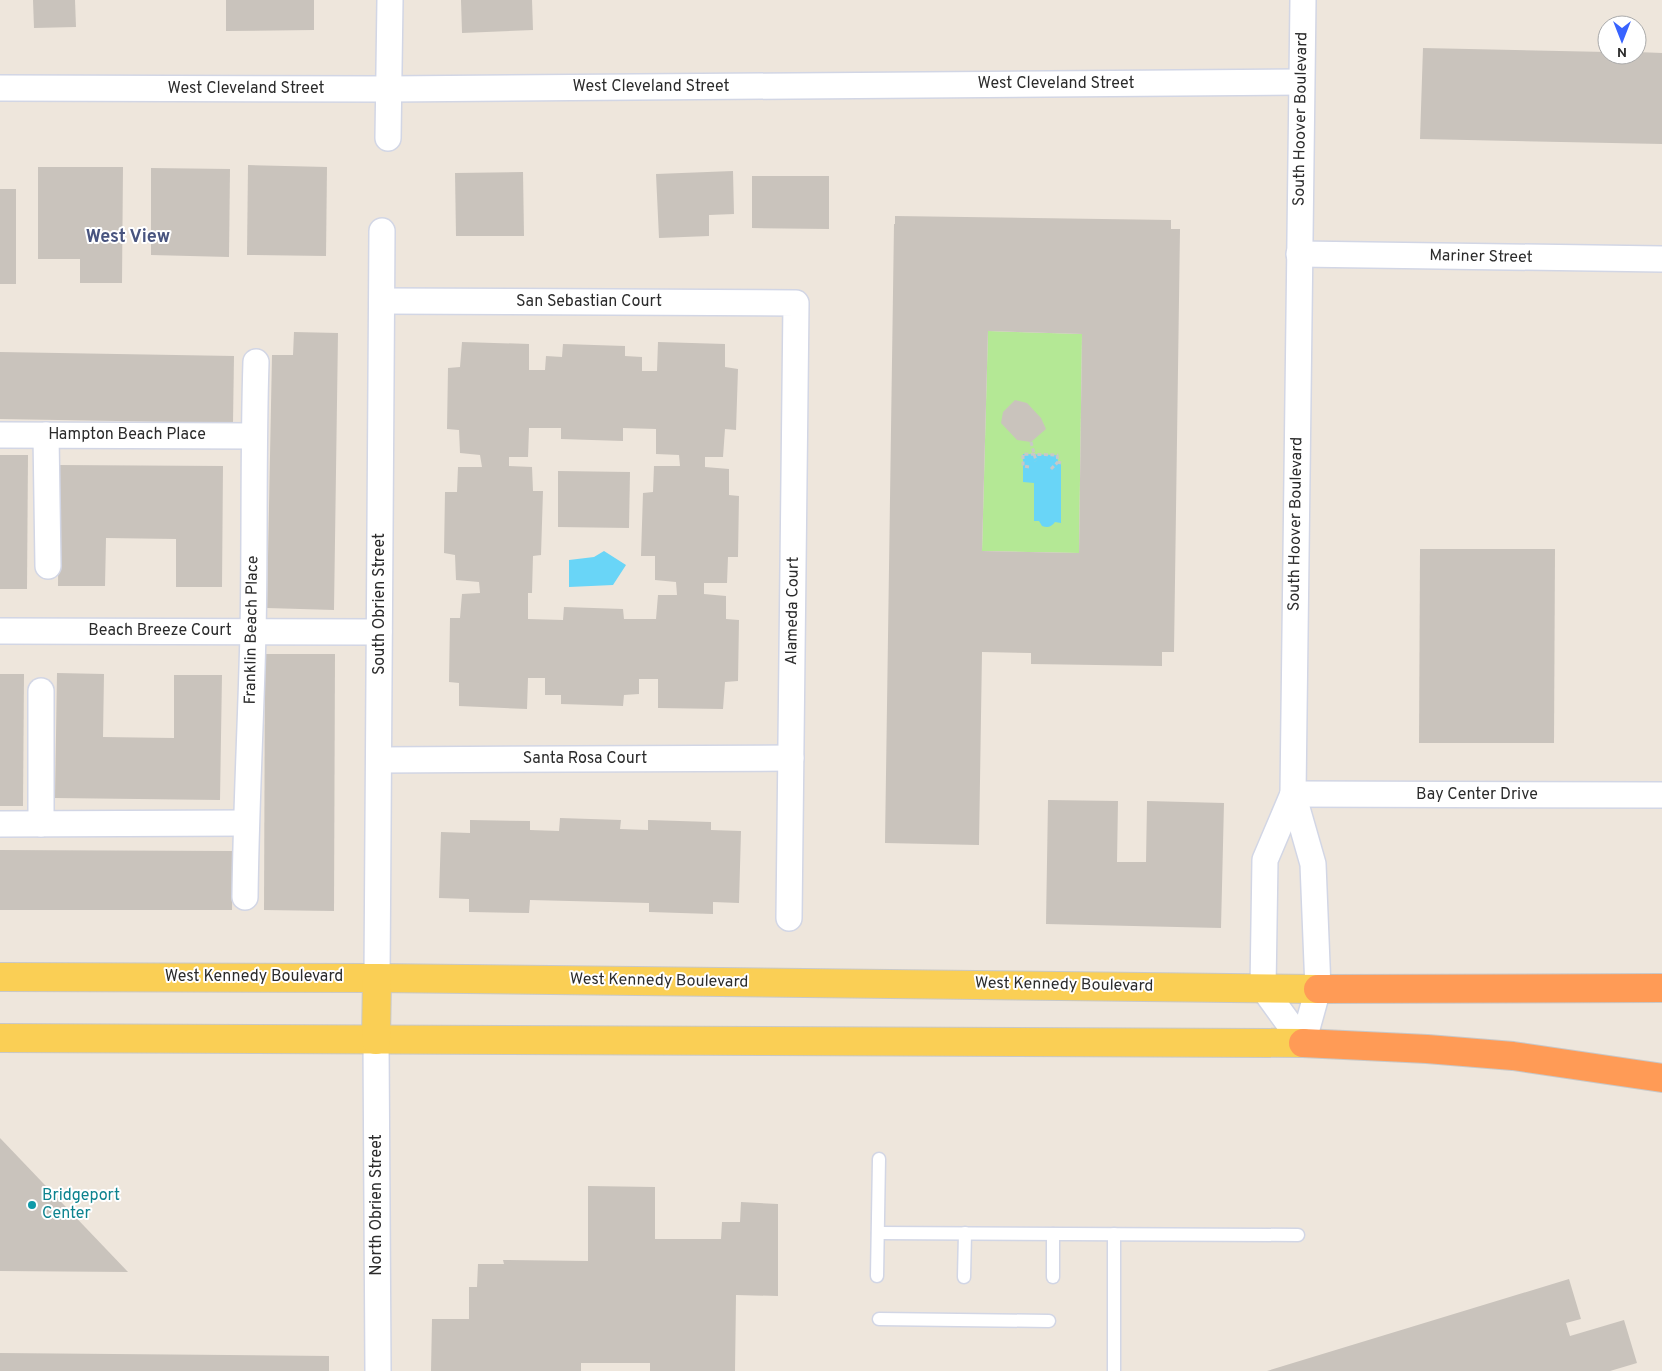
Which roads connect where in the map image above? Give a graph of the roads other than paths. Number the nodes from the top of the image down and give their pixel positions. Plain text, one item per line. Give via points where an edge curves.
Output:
1 (390, 0) edge
2 (1303, 0) edge
3 (1301, 82) junction
4 (0, 88) edge
5 (388, 89) junction
6 (388, 138) dead end
7 (382, 231) dead end
8 (1299, 254) junction
9 (1662, 259) edge
10 (382, 301) junction
11 (796, 303) joint
12 (256, 362) dead end
13 (0, 435) edge
14 (46, 435) junction
15 (254, 436) junction
16 (48, 566) dead end
17 (0, 631) edge
18 (253, 631) junction
19 (380, 632) junction
20 (41, 691) dead end
21 (791, 758) junction
22 (378, 760) junction
23 (1293, 794) junction
24 (1662, 796) edge
25 (246, 823) junction
26 (0, 824) edge
27 (41, 824) junction
28 (245, 897) dead end
29 (789, 918) dead end
30 (0, 977) edge
31 (377, 978) junction
32 (1263, 988) junction
33 (1662, 988) edge
34 (1318, 989) junction
35 (0, 1038) edge
36 (376, 1040) junction
37 (1303, 1043) junction
38 (1662, 1078) edge
39 (878, 1159) dead end
40 (878, 1233) junction
41 (965, 1233) junction
42 (1053, 1234) junction
43 (1114, 1234) junction
44 (1298, 1235) dead end
45 (877, 1276) dead end
46 (964, 1277) dead end
47 (1053, 1278) dead end
48 (879, 1319) dead end
49 (1049, 1321) dead end
50 (378, 1371) edge
51 (1114, 1371) edge

1 - 5 street
2 - 3 street, South Hoover Boulevard
3 - 5 street, West Cleveland Street
3 - 8 street, South Hoover Boulevard
4 - 5 street, West Cleveland Street
5 - 6 street
7 - 10 street, South Obrien Street
8 - 9 street, Mariner Street
8 - 23 street, South Hoover Boulevard
10 - 11 street, San Sebastian Court
10 - 19 street, South Obrien Street
11 - 21 street, Alameda Court
12 - 15 street, Franklin Beach Place
13 - 14 street, Hampton Beach Place
14 - 15 street, Hampton Beach Place
14 - 16 street
15 - 18 street, Franklin Beach Place
17 - 18 street, Beach Breeze Court
18 - 19 street, Beach Breeze Court
18 - 25 street, Franklin Beach Place
19 - 22 street, South Obrien Street
20 - 27 street
21 - 22 street, Santa Rosa Court
21 - 29 street, Alameda Court
22 - 31 street, South Obrien Street
23 - 24 street, Bay Center Drive
23 - 32 street via 1265,860
23 - 34 street, South Hoover Boulevard via 1313,864
25 - 27 street
25 - 28 street, Franklin Beach Place
26 - 27 street
30 - 31 main road, West Kennedy Boulevard
31 - 32 main road, West Kennedy Boulevard
31 - 36 main road
32 - 34 main road, West Kennedy Boulevard
32 - 37 street
33 - 34 highway
34 - 37 street, South Hoover Boulevard
35 - 36 main road
36 - 37 main road
36 - 50 street, North Obrien Street
37 - 38 highway via 1513,1056
39 - 40 lane
40 - 41 lane
40 - 45 lane
41 - 42 lane
41 - 46 lane
42 - 43 lane
42 - 47 lane
43 - 44 lane
43 - 51 lane
48 - 49 lane

